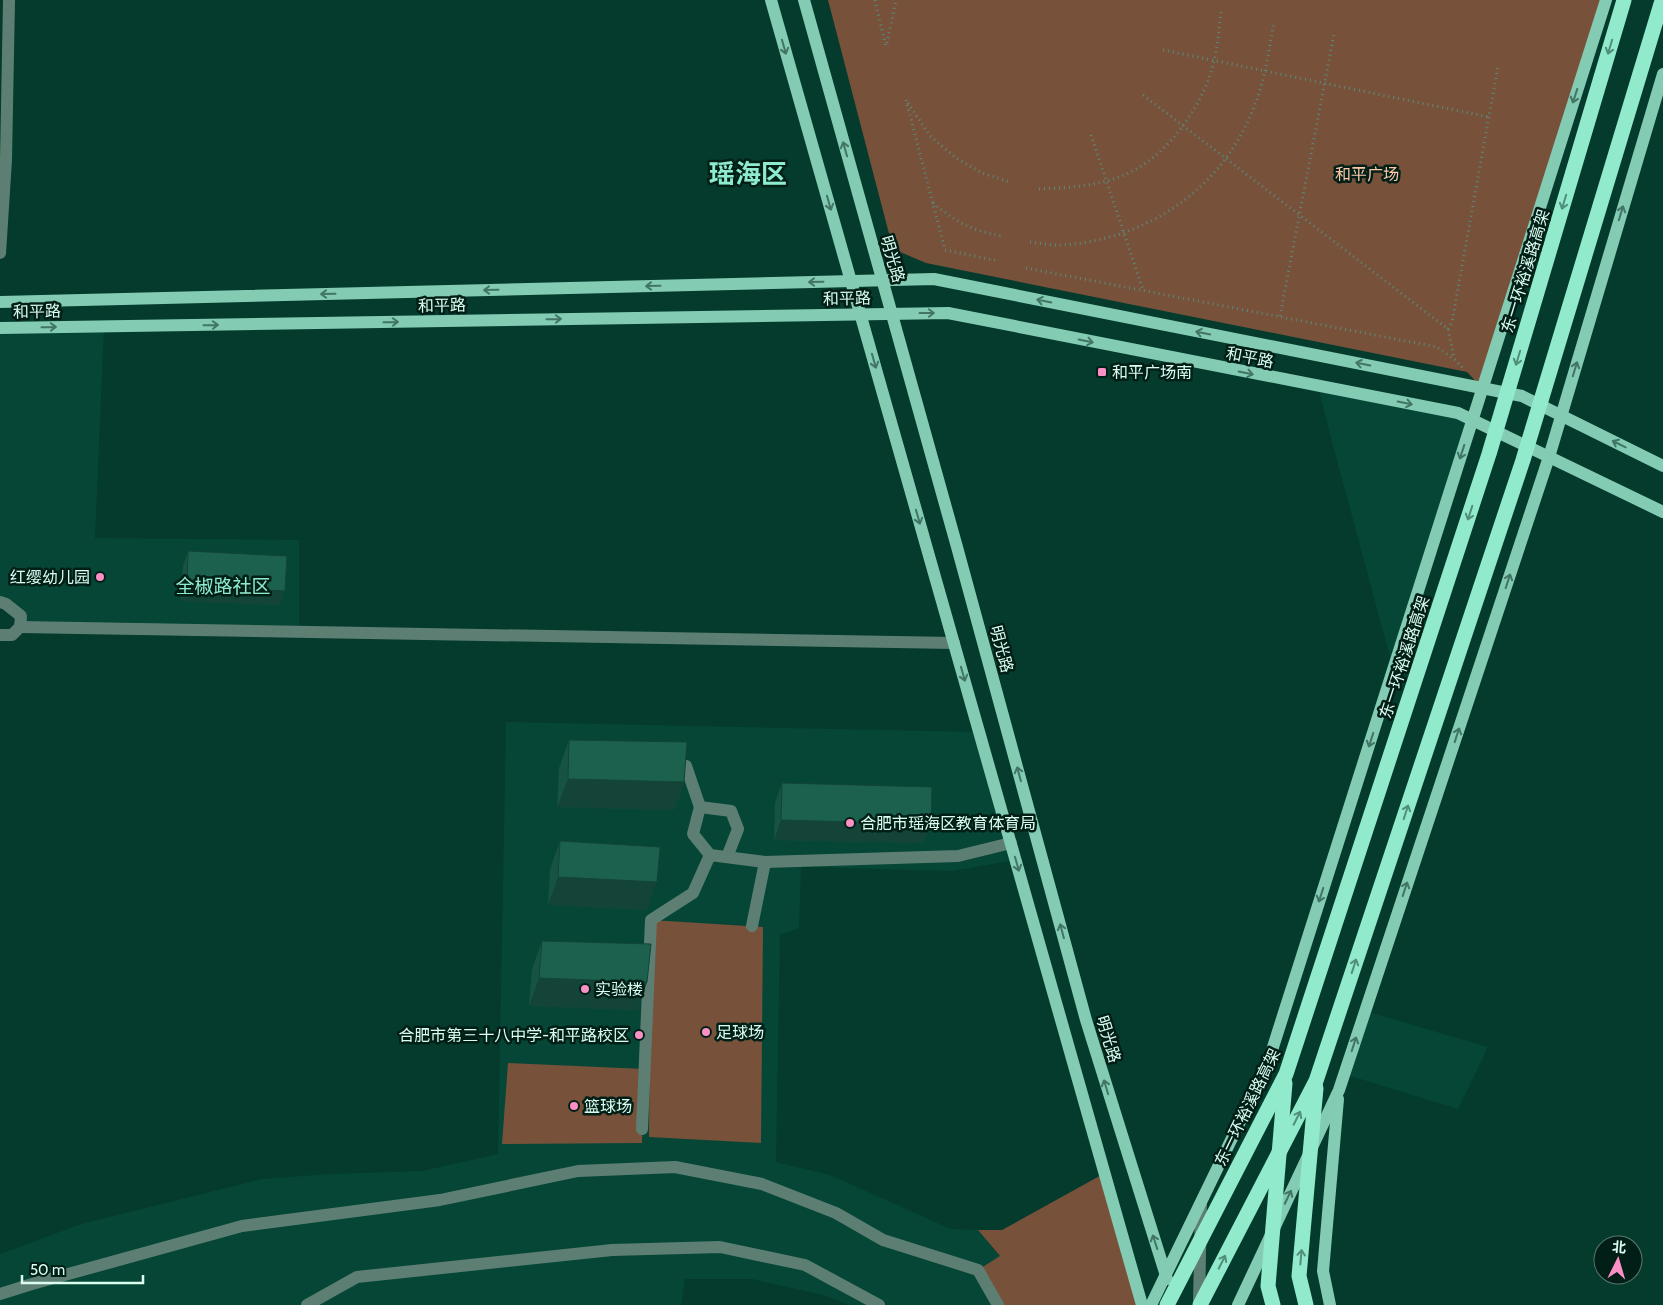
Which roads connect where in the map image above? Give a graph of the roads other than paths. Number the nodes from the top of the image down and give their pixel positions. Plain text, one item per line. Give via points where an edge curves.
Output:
1 (9, 0) edge
2 (771, 0) edge
3 (804, 0) edge
4 (1606, 0) edge
5 (1624, 0) edge
6 (1661, 4) dead end
7 (1663, 74) edge
8 (0, 253) edge
9 (882, 280) junction
10 (851, 281) junction
11 (0, 302) edge
12 (860, 314) junction
13 (891, 314) junction
14 (0, 328) edge
15 (1482, 388) junction
16 (1561, 415) junction
17 (1472, 420) junction
18 (1549, 457) junction
19 (1663, 466) edge
20 (1663, 512) edge
21 (0, 602) edge
22 (20, 626) junction
23 (0, 635) edge
24 (954, 643) junction
25 (658, 766) edge
26 (700, 806) junction
27 (1011, 843) junction
28 (710, 855) junction
29 (727, 857) junction
30 (765, 862) junction
31 (752, 926) dead end
32 (1286, 1074) junction
33 (1316, 1081) junction
34 (1339, 1090) junction
35 (642, 1129) dead end
36 (1201, 1203) junction
37 (1166, 1277) junction
38 (0, 1294) edge
39 (307, 1305) edge
40 (879, 1305) edge
41 (998, 1305) edge
42 (1142, 1305) edge
43 (1151, 1305) edge
44 (1167, 1305) edge
45 (1175, 1305) edge
46 (1199, 1305) edge
47 (1238, 1305) edge
48 (1273, 1305) edge
49 (1306, 1305) edge
50 (1330, 1305) edge

1 - 8 street via 6,160
2 -> 10 main road
9 -> 3 main road, 明光路
4 -> 15 main road
5 -> 32 highway, 东一环裕溪路高架, bridge via 1489,454
33 -> 6 highway, bridge via 1522,460
16 -> 7 main road
9 - 10 main road, 和平路
9 - 13 main road, 明光路
15 -> 9 main road, 和平路 via 934,279
10 -> 11 main road, 和平路
10 - 12 main road
12 - 13 main road, 和平路
14 -> 12 main road, 和平路
12 -> 24 main road
13 -> 17 main road, 和平路 via 948,313 1458,413
37 -> 13 main road, 明光路 via 1086,1020
15 - 16 main road, 和平路 via 1522,396
15 - 17 main road
16 - 18 main road
19 -> 16 main road, 和平路
17 - 18 main road, 和平路
17 -> 36 main road via 1267,1066
18 - 20 main road, 和平路
34 -> 18 main road
21 - 22 street via 21,616
22 - 23 street via 12,635
22 - 24 street
24 -> 27 main road
25 - 26 street via 686,766
26 - 28 street via 694,834
26 - 29 street via 731,811 738,829
27 - 30 street via 958,856
27 -> 42 main road
28 - 29 street
28 - 35 street via 692,892 651,920
29 - 30 street
30 - 31 street
32 - 44 highway, 东一环裕溪路高架, bridge
32 - 48 highway, bridge via 1268,1286
46 -> 33 highway, bridge
49 -> 33 highway, bridge via 1299,1276
47 -> 34 main road
34 - 50 main road via 1323,1271
36 - 37 main road
36 - 46 street
37 - 43 main road
37 - 45 main road, 明光路
38 - 41 street via 242,1226 440,1200 578,1171 674,1167 762,1184 836,1213 883,1240 978,1270
39 - 40 street via 357,1277 612,1250 720,1247 805,1265

